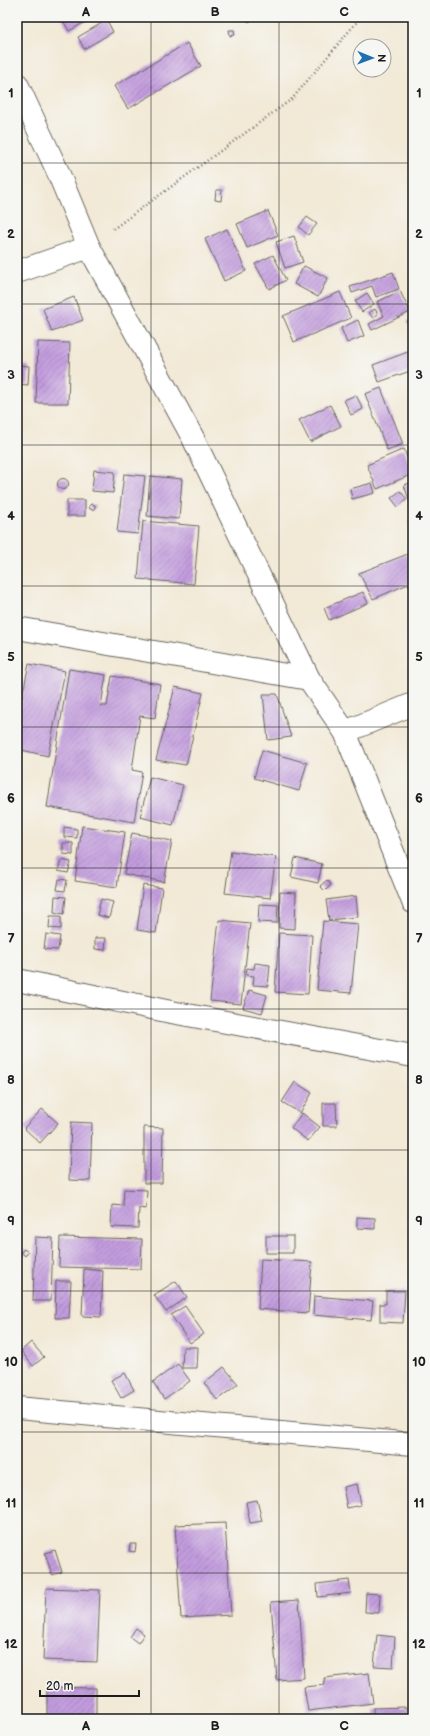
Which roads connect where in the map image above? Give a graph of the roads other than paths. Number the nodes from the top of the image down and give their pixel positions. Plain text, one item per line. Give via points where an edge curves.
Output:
1 (17, 84) edge
2 (89, 247) junction
3 (17, 272) edge
4 (17, 628) edge
5 (309, 680) junction
6 (413, 704) edge
7 (344, 732) junction
8 (413, 902) edge
9 (17, 980) edge
10 (413, 1056) edge
11 (17, 1408) edge
12 (413, 1444) edge

1 - 2 street
2 - 3 street
2 - 5 street via 193,438
4 - 5 street
5 - 7 street
6 - 7 street
7 - 8 street
9 - 10 street via 178,1014
11 - 12 street

